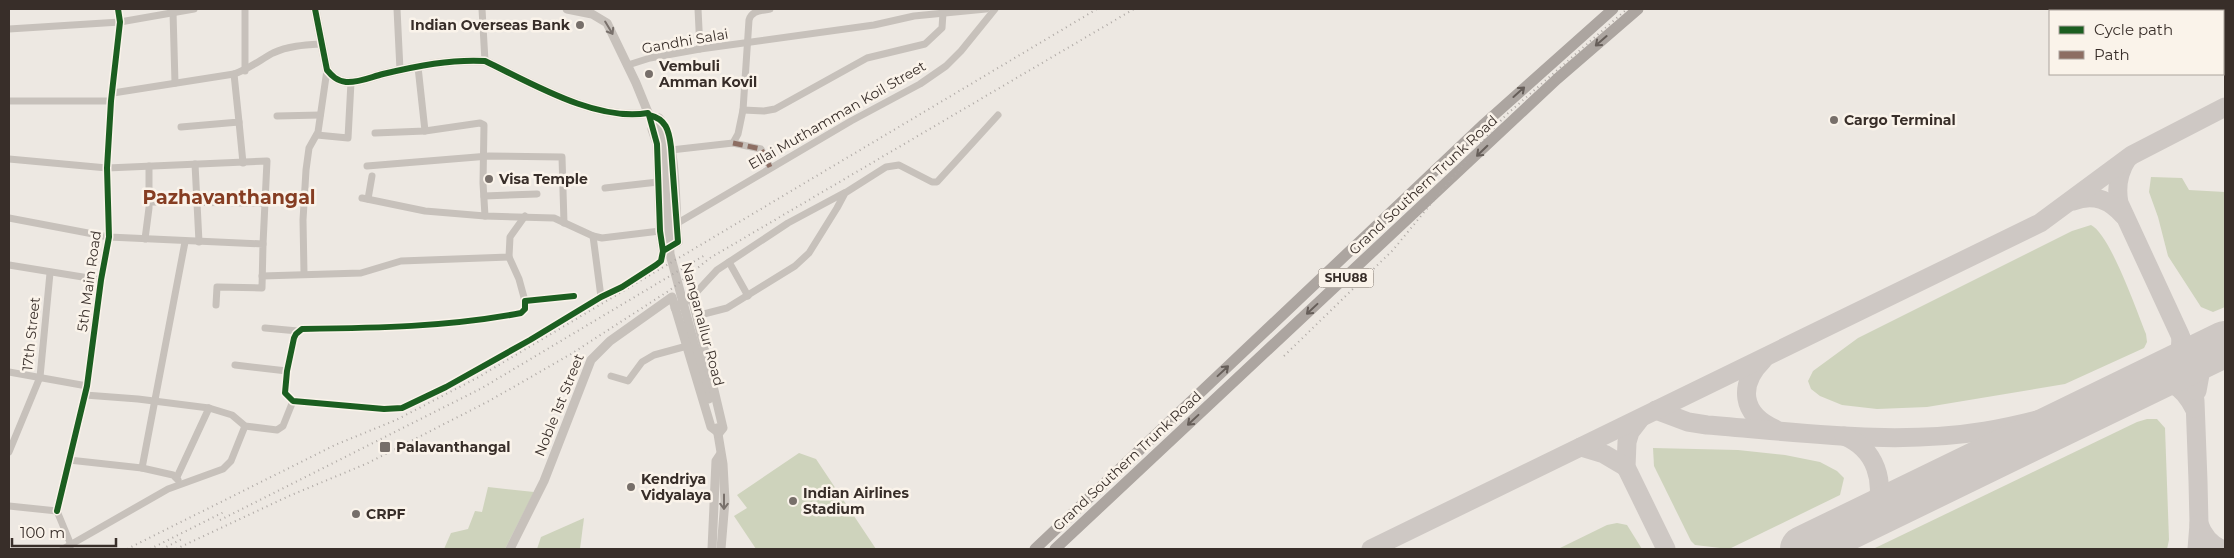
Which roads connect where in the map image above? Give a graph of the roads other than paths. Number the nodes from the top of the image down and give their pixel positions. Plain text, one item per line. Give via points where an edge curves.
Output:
1 (118, 9) edge
2 (194, 9) edge
3 (245, 9) edge
4 (315, 9) edge
5 (397, 9) edge
6 (482, 9) edge
7 (567, 9) edge
8 (698, 9) edge
9 (770, 9) edge
10 (986, 9) edge
11 (995, 9) edge
12 (1613, 9) edge
13 (1638, 9) edge
14 (172, 12) junction
15 (944, 13) junction
16 (120, 22) junction
17 (9, 29) edge
18 (746, 43) junction
19 (320, 44) junction
20 (700, 49) junction
21 (485, 61) junction
22 (628, 65) junction
23 (418, 67) junction
24 (327, 70) junction
25 (400, 70) junction
26 (245, 71) junction
27 (234, 74) junction
28 (351, 82) junction
29 (175, 83) junction
30 (113, 93) junction
31 (9, 101) edge
32 (111, 101) junction
33 (743, 110) junction
34 (648, 114) junction
35 (320, 115) junction
36 (998, 115) dead end
37 (277, 116) dead end
38 (238, 122) junction
39 (181, 127) dead end
40 (425, 131) junction
41 (375, 133) dead end
42 (317, 136) junction
43 (733, 143) junction
44 (671, 150) junction
45 (484, 157) junction
46 (9, 159) edge
47 (242, 163) junction
48 (195, 164) junction
49 (149, 166) junction
50 (367, 166) dead end
51 (770, 167) junction
52 (107, 168) junction
53 (372, 176) dead end
54 (658, 182) junction
55 (604, 188) dead end
56 (845, 193) junction
57 (537, 194) dead end
58 (484, 196) junction
59 (149, 202) junction
60 (197, 202) junction
61 (266, 202) junction
62 (485, 216) junction
63 (524, 216) junction
64 (9, 218) edge
65 (564, 223) junction
66 (676, 224) junction
67 (660, 230) junction
68 (594, 236) junction
69 (109, 237) junction
70 (145, 239) junction
71 (185, 242) junction
72 (199, 242) junction
73 (263, 244) junction
74 (663, 251) junction
75 (509, 257) junction
76 (729, 262) junction
77 (9, 265) edge
78 (50, 273) junction
79 (304, 274) junction
80 (262, 276) junction
81 (101, 280) junction
82 (574, 296) dead end
83 (748, 296) junction
84 (602, 297) junction
85 (689, 299) junction
86 (525, 301) junction
87 (216, 306) dead end
88 (675, 308) junction
89 (696, 316) junction
90 (265, 328) dead end
91 (298, 331) junction
92 (687, 346) junction
93 (235, 365) dead end
94 (287, 371) junction
95 (9, 372) edge
96 (611, 376) dead end
97 (40, 377) junction
98 (87, 386) junction
99 (85, 395) junction
100 (294, 400) junction
101 (156, 401) junction
102 (209, 408) junction
103 (245, 426) junction
104 (719, 433) junction
105 (9, 452) edge
106 (720, 455) junction
107 (69, 460) junction
108 (142, 468) junction
109 (178, 481) junction
110 (9, 506) edge
111 (57, 511) junction
112 (71, 545) junction
113 (63, 549) edge
114 (510, 549) edge
115 (712, 549) edge
116 (721, 549) edge
117 (1035, 549) edge
118 (1055, 549) edge

1 - 16 street, 5th Main Road
2 - 14 street
3 - 26 street
4 - 19 street
5 - 25 street
6 - 21 street
7 -> 22 street via 604,20
8 - 20 street
9 - 18 street, Gandhi Salai via 750,16
10 - 15 street, Gandhi Salai
11 - 51 street, Ellai Muthamman Koil Street via 946,66 920,84
117 -> 12 main road, Grand Southern Trunk Road / SHU88 via 1484,124
13 -> 118 main road, Grand Southern Trunk Road / SHU88 via 1557,79
14 - 16 street
14 - 29 street
15 - 18 street, Gandhi Salai
15 - 33 street via 942,28 924,44 866,58 775,109
16 - 17 street
16 - 30 street, 5th Main Road
18 - 20 street, Gandhi Salai
18 - 33 street
19 - 24 street
19 - 26 street via 287,48
20 - 22 street, Gandhi Salai
21 - 23 street via 456,60
21 - 34 street via 574,102 624,114
22 - 34 street
23 - 25 street
23 - 40 street
24 - 28 street via 338,80
24 - 35 street
25 - 28 street
26 - 27 street
27 - 29 street
27 - 38 street
28 - 42 street via 348,138
29 - 30 street
30 - 32 street, 5th Main Road
31 - 32 street
32 - 52 street, 5th Main Road
33 - 43 street
34 - 44 street via 663,121
34 - 54 street via 657,144
34 - 104 street, Nanganallur Road via 662,140 670,254
35 - 37 street
35 - 42 street
36 - 56 street via 937,182 895,164
38 - 39 street
38 - 47 street
40 - 41 street
40 - 45 street via 480,123 484,125
42 - 79 street via 309,148 306,170
43 - 44 street
43 - 51 street via 761,149
44 - 66 street
45 - 50 street
45 - 58 street
45 - 65 street via 562,157
46 - 52 street
47 - 48 street
47 - 61 street via 267,161
48 - 49 street
48 - 60 street
49 - 52 street
49 - 59 street
51 - 66 street, Ellai Muthamman Koil Street
52 - 69 street, 5th Main Road
53 - 62 street via 365,198 425,211
54 - 55 street
54 - 67 street
56 - 76 street via 788,223
56 - 83 street via 804,259
57 - 58 street
58 - 62 street
59 - 60 street
59 - 70 street
60 - 61 street
60 - 72 street
61 - 73 street
62 - 63 street
63 - 65 street via 554,218
63 - 75 street via 510,237
64 - 69 street
65 - 68 street
66 - 74 street, bridge via 678,242
67 - 68 street
67 - 74 street
68 - 84 street
69 - 70 street
69 - 81 street, 5th Main Road
70 - 71 street
71 - 72 street
71 - 101 street
72 - 73 street
73 - 80 street
74 - 84 street via 661,261 656,265
75 - 79 street via 401,262 361,274
75 - 86 street
76 - 83 street
76 - 85 street
77 - 78 street
78 - 81 street
78 - 97 street, 17th Street
79 - 80 street
80 - 87 street via 262,288 217,287
81 - 98 street, 5th Main Road
82 - 86 street
83 - 89 street via 728,308
84 - 100 street via 454,383 402,408
85 - 88 street, bridge
85 - 89 street
86 - 91 street via 525,309 521,313 476,321
88 - 92 street
88 - 114 street, Noble 1st Street via 672,297 610,341 590,360 544,480
89 - 104 street via 723,428
90 - 91 street
91 - 94 street
92 - 96 street via 654,355 642,362 628,381
92 - 104 street via 711,427
93 - 94 street
94 - 100 street via 285,393
95 - 97 street
97 - 98 street
97 - 105 street, 17th Street
98 - 99 street, 5th Main Road
99 - 101 street
99 - 107 street, 5th Main Road
100 - 103 street via 280,430
101 - 102 street
101 - 108 street
102 - 103 street via 232,415
102 - 109 street
103 - 109 street via 228,466
104 - 106 street, Nanganallur Road
106 - 115 street, Nanganallur Road via 716,461
106 -> 116 street, Nanganallur Road via 725,501
107 - 108 street
107 - 111 street, 5th Main Road
108 - 109 street
109 - 112 street
110 - 111 street
111 - 112 street
112 - 113 street

